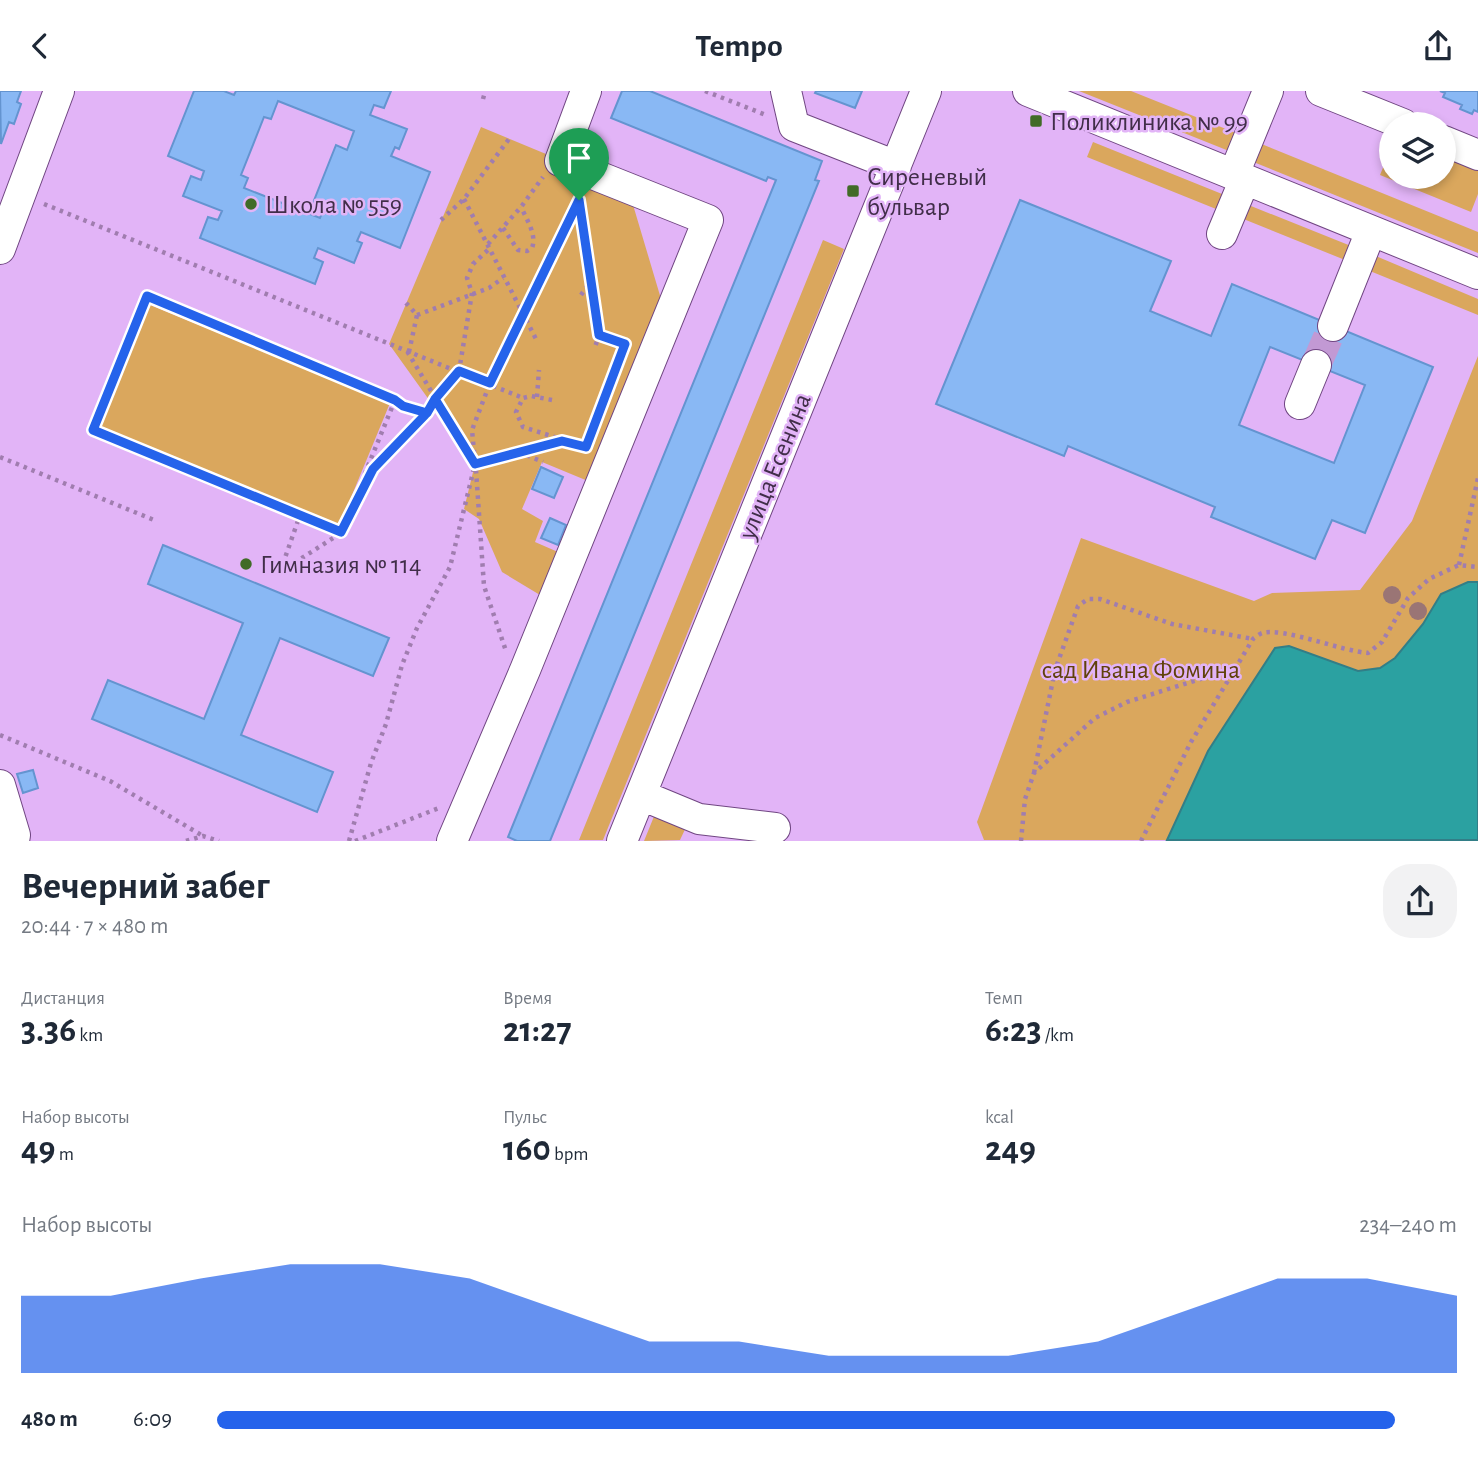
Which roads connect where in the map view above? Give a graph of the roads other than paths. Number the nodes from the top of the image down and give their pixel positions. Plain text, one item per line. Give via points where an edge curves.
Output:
1 (60, 91) edge
2 (586, 91) edge
3 (786, 91) edge
4 (926, 91) edge
5 (1028, 91) edge
6 (1268, 91) edge
7 (1321, 91) edge
8 (1379, 115) edge
9 (1456, 146) edge
10 (1478, 155) edge
11 (895, 166) junction
12 (1239, 177) junction
13 (1371, 230) junction
14 (1222, 234) dead end
15 (0, 249) edge
16 (1478, 274) edge
17 (1333, 326) tunnel mouth
18 (1316, 365) tunnel mouth
19 (1300, 404) dead end
20 (0, 785) edge
21 (641, 795) junction
22 (775, 828) dead end
23 (456, 840) edge
24 (14, 841) edge
25 (622, 841) edge

1 - 15 street
2 - 23 street via 560,161 562,168 708,220
3 - 11 street via 794,126
4 - 11 street, улица Есенина
5 - 12 street
6 - 12 street
7 - 8 street
9 - 10 street
11 - 21 street, улица Есенина
12 - 13 street
12 - 14 street
13 - 16 street
13 - 17 street
18 - 19 street
20 - 24 street
21 - 22 street via 699,820
21 - 25 street, улица Есенина

